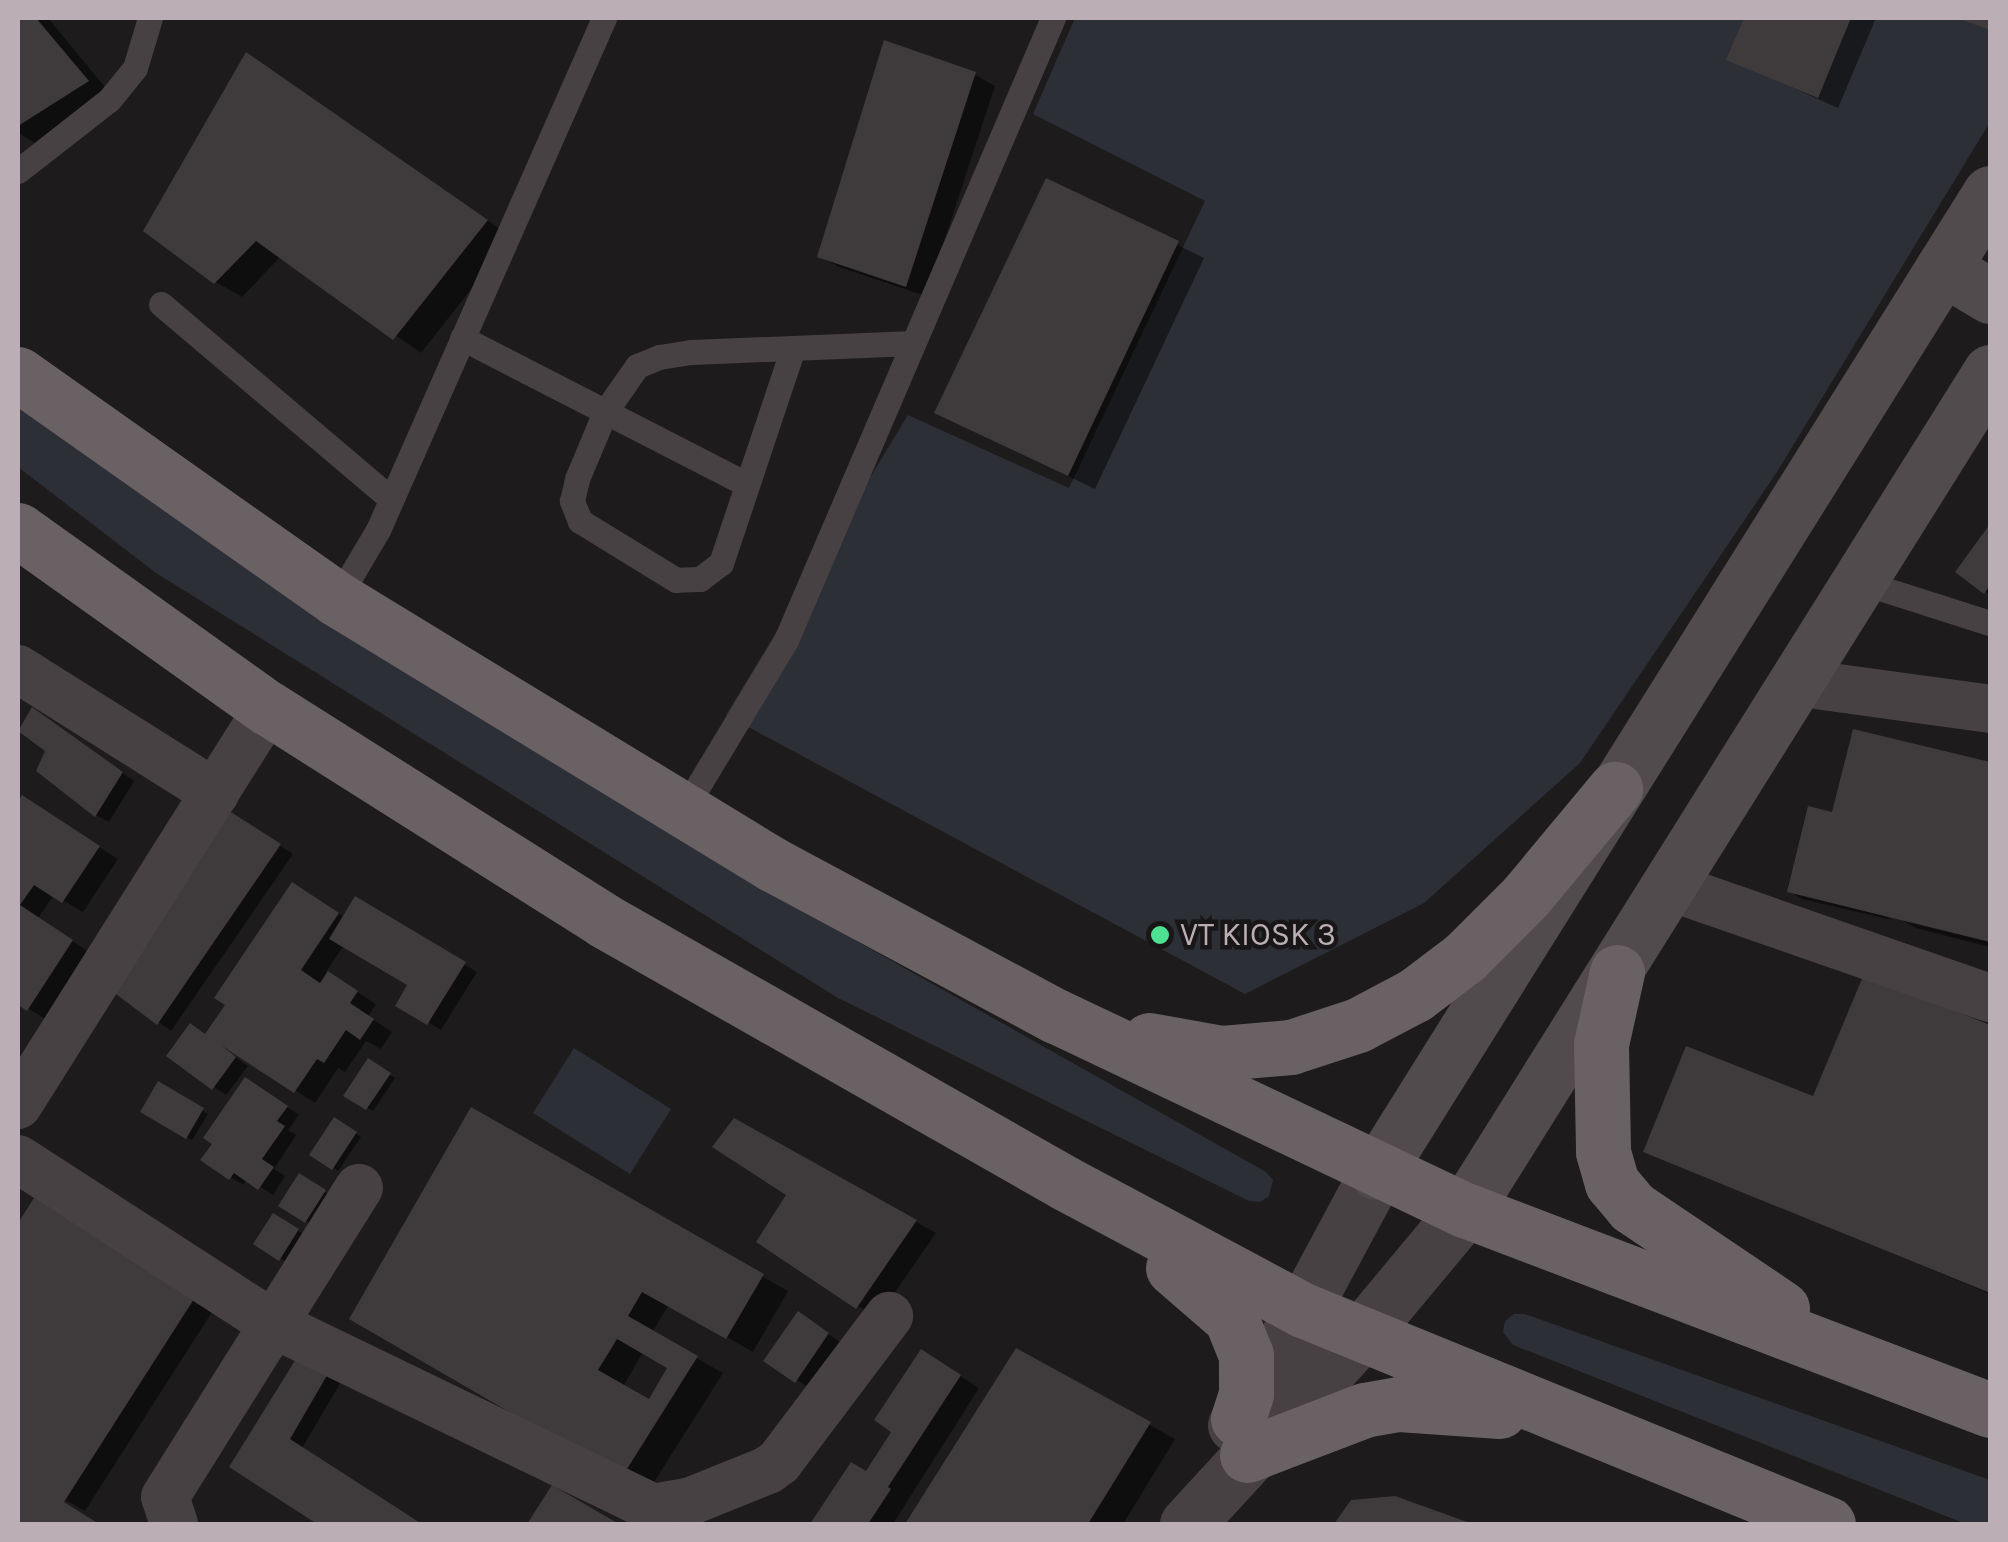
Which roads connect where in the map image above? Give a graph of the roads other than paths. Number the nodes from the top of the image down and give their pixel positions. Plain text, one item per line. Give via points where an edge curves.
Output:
1 (150, 18) edge
2 (604, 18) edge
3 (1053, 18) edge
4 (18, 171) edge
5 (1990, 193) edge
6 (1943, 268) junction
7 (1990, 296) edge
8 (161, 304) dead end
9 (462, 338) junction
10 (913, 343) junction
11 (793, 348) junction
12 (1990, 372) edge
13 (18, 374) edge
14 (605, 412) junction
15 (744, 483) junction
16 (391, 499) junction
17 (18, 530) edge
18 (1858, 581) junction
19 (337, 599) junction
20 (1990, 622) edge
21 (18, 669) edge
22 (1794, 682) junction
23 (268, 708) junction
24 (1990, 709) edge
25 (1615, 789) junction
26 (214, 793) junction
27 (683, 810) junction
28 (1668, 886) junction
29 (1617, 972) junction
30 (1990, 998) edge
31 (1056, 1016) junction
32 (18, 1106) edge
33 (18, 1159) edge
34 (1377, 1172) junction
35 (1065, 1183) junction
36 (358, 1188) dead end
37 (1465, 1210) junction
38 (1303, 1310) junction
39 (889, 1316) dead end
40 (273, 1324) junction
41 (1361, 1335) junction
42 (1859, 1360) junction
43 (1990, 1410) edge
44 (1242, 1437) junction
45 (1622, 1442) junction
46 (174, 1524) edge
47 (1184, 1524) edge
48 (1828, 1524) edge

1 - 4 lane via 135,68 110,100
2 - 9 lane
3 - 10 lane
5 - 6 main road
6 - 7 main road
6 - 25 main road
8 - 16 lane
9 - 14 lane
9 - 16 lane
10 - 11 lane
10 - 27 lane via 786,640
11 - 14 lane via 659,357 637,366
11 - 15 lane
12 - 18 main road
13 - 19 highway
14 - 15 lane
14 - 15 lane via 576,480 572,502 580,521 676,580 700,580 720,563
16 - 19 lane
17 - 23 highway
18 - 20 lane
18 - 22 main road
19 - 27 highway
21 - 26 street
22 - 24 street
22 - 28 main road
23 - 26 street
23 - 35 highway via 603,920
25 - 31 highway via 1465,957 1358,1025 1291,1047 1222,1053
25 - 34 main road
26 - 32 street
27 - 31 highway
28 - 29 main road
28 - 30 street
29 - 37 main road
29 - 42 highway via 1601,1044 1604,1152 1612,1183 1632,1207
31 - 34 highway
33 - 40 street
34 - 37 highway
34 - 38 street
35 - 38 highway
35 - 44 highway via 1231,1318 1246,1355
36 - 40 street
37 - 41 street
37 - 42 highway
38 - 41 highway
38 - 44 street
39 - 40 street via 779,1462 691,1501 653,1508
40 - 46 street via 166,1496
41 - 44 street
41 - 45 highway
42 - 43 highway
44 - 45 highway via 1398,1404 1552,1418
44 - 47 street
45 - 48 highway

